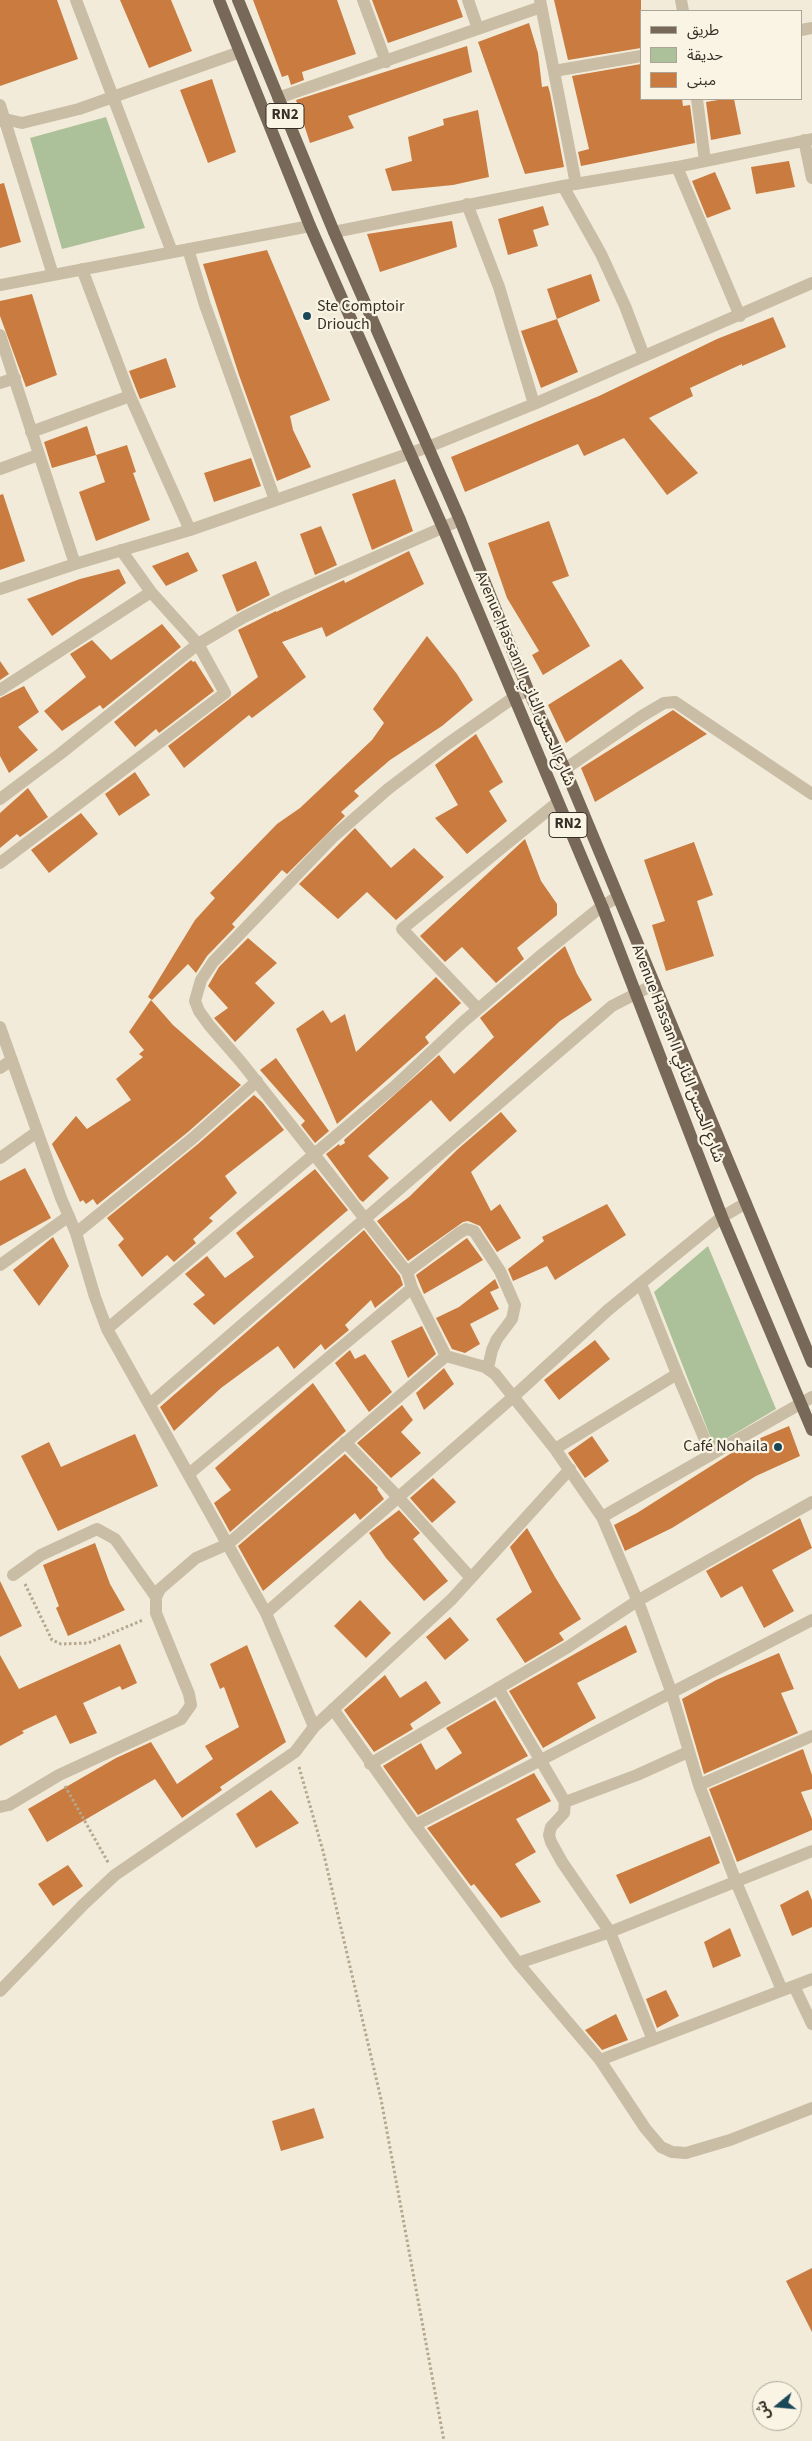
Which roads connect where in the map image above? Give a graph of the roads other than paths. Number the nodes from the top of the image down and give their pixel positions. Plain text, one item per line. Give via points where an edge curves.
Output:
1 (76, 0) edge
2 (219, 0) edge
3 (238, 0) edge
4 (364, 0) edge
5 (468, 0) edge
6 (540, 3) edge
7 (478, 29) junction
8 (240, 52) junction
9 (640, 56) edge
10 (386, 62) junction
11 (554, 71) junction
12 (114, 96) junction
13 (278, 98) junction
14 (696, 100) edge
15 (0, 105) edge
16 (3, 120) edge
17 (808, 139) edge
18 (705, 161) junction
19 (677, 167) junction
20 (812, 178) edge
21 (570, 185) junction
22 (467, 204) junction
23 (310, 226) junction
24 (334, 232) junction
25 (188, 249) junction
26 (172, 252) junction
27 (82, 270) junction
28 (53, 275) junction
29 (812, 283) edge
30 (0, 285) edge
31 (740, 316) junction
32 (0, 335) edge
33 (644, 356) junction
34 (15, 378) junction
35 (0, 383) edge
36 (130, 396) junction
37 (534, 404) junction
38 (31, 432) junction
39 (428, 447) junction
40 (409, 453) junction
41 (38, 455) junction
42 (0, 469) edge
43 (276, 500) junction
44 (460, 520) junction
45 (442, 528) junction
46 (190, 530) junction
47 (121, 550) junction
48 (75, 564) junction
49 (0, 589) edge
50 (151, 592) junction
51 (198, 644) junction
52 (0, 690) edge
53 (528, 690) junction
54 (513, 698) junction
55 (565, 769) junction
56 (812, 794) edge
57 (1, 795) edge
58 (558, 802) junction
59 (0, 863) edge
60 (618, 897) junction
61 (602, 906) junction
62 (654, 984) junction
63 (636, 993) junction
64 (478, 1009) junction
65 (0, 1027) edge
66 (12, 1060) junction
67 (0, 1068) edge
68 (257, 1081) junction
69 (37, 1132) junction
70 (315, 1154) junction
71 (0, 1158) edge
72 (746, 1203) junction
73 (69, 1216) junction
74 (722, 1217) junction
75 (367, 1218) junction
76 (76, 1233) junction
77 (0, 1265) edge
78 (407, 1272) junction
79 (641, 1284) junction
80 (412, 1288) junction
81 (107, 1329) junction
82 (446, 1356) junction
83 (812, 1362) edge
84 (488, 1368) junction
85 (678, 1374) junction
86 (513, 1397) junction
87 (806, 1400) edge
88 (150, 1404) junction
89 (812, 1430) edge
90 (345, 1442) junction
91 (555, 1449) junction
92 (711, 1454) junction
93 (570, 1469) junction
94 (190, 1474) junction
95 (398, 1496) junction
96 (812, 1502) edge
97 (602, 1517) junction
98 (228, 1544) junction
99 (13, 1575) road end
100 (471, 1578) junction
101 (156, 1597) junction
102 (637, 1601) junction
103 (266, 1612) junction
104 (812, 1620) edge
105 (498, 1688) junction
106 (671, 1691) junction
107 (333, 1710) junction
108 (314, 1727) junction
109 (812, 1736) edge
110 (688, 1752) junction
111 (542, 1760) junction
112 (370, 1764) junction
113 (699, 1785) junction
114 (565, 1802) junction
115 (0, 1807) edge
116 (415, 1825) junction
117 (812, 1851) edge
118 (736, 1882) junction
119 (610, 1932) junction
120 (518, 1963) junction
121 (812, 1978) edge
122 (788, 1988) junction
123 (0, 1991) edge
124 (812, 2024) edge
125 (653, 2040) junction
126 (600, 2060) junction
127 (812, 2108) edge

1 - 12 street
2 - 8 main road, Avenue Hassan II شارع الحسن الثاني / RN2
3 - 13 main road, Avenue Hassan II شارع الحسن الثاني / RN2
4 - 10 street
5 - 7 street
6 - 7 street
6 - 11 street
7 - 10 street
8 - 12 street
8 - 23 main road, Avenue Hassan II شارع الحسن الثاني / RN2
9 - 11 street
10 - 13 street
11 - 21 street
12 - 16 street via 22,123
12 - 26 street
13 - 24 main road, Avenue Hassan II شارع الحسن الثاني / RN2
14 - 18 street
15 - 16 street
16 - 28 street
17 - 18 street
17 - 20 street
18 - 19 street
19 - 21 street
19 - 31 street
21 - 22 street
21 - 33 street
22 - 24 street
22 - 37 street via 498,287
23 - 25 street
23 - 40 main road, Avenue Hassan II شارع الحسن الثاني / RN2
24 - 39 main road, Avenue Hassan II شارع الحسن الثاني / RN2
25 - 26 street
25 - 43 street
26 - 27 street
27 - 28 street
27 - 36 street
28 - 30 street
29 - 31 street
31 - 33 street
32 - 34 street
33 - 37 street
34 - 35 street
34 - 38 street
36 - 38 street
36 - 46 street
37 - 39 street
38 - 41 street
39 - 40 street
39 - 44 main road, Avenue Hassan II شارع الحسن الثاني / RN2
40 - 43 street
40 - 45 main road, Avenue Hassan II شارع الحسن الثاني / RN2
41 - 42 street
41 - 48 street
43 - 46 street
44 - 45 street
44 - 53 main road, Avenue Hassan II شارع الحسن الثاني / RN2
45 - 51 street via 286,596
45 - 54 main road, Avenue Hassan II شارع الحسن الثاني / RN2
46 - 47 street
47 - 48 street
47 - 50 street
48 - 49 street
50 - 51 street
50 - 52 street
51 - 57 street via 60,754
51 - 59 street via 225,693
53 - 54 street
53 - 55 main road, Avenue Hassan II شارع الحسن الثاني / RN2
54 - 58 main road, Avenue Hassan II شارع الحسن الثاني / RN2
54 - 68 street via 388,789 332,838 209,968 197,992 198,1011
55 - 56 street via 642,716 664,703 674,702
55 - 60 main road, Avenue Hassan II شارع الحسن الثاني / RN2
58 - 61 main road, Avenue Hassan II شارع الحسن الثاني / RN2
58 - 64 street via 402,929
60 - 61 street
60 - 62 main road, Avenue Hassan II شارع الحسن الثاني / RN2
61 - 63 main road, Avenue Hassan II شارع الحسن الثاني / RN2
61 - 64 street
62 - 63 street
62 - 72 main road, Avenue Hassan II شارع الحسن الثاني / RN2
63 - 74 main road, Avenue Hassan II شارع الحسن الثاني / RN2
63 - 75 street via 612,1006
64 - 70 street
65 - 66 street
66 - 67 street
66 - 69 street
68 - 70 street
68 - 76 street
69 - 71 street
69 - 73 street
70 - 75 street
70 - 81 street
72 - 74 street
72 - 83 main road, Avenue Hassan II شارع الحسن الثاني / RN2
73 - 76 street
73 - 77 street
74 - 79 street
74 - 87 main road, Avenue Hassan II شارع الحسن الثاني / RN2
75 - 78 street
75 - 88 street
76 - 81 street
78 - 80 street
78 - 84 street via 459,1233 466,1229 474,1231 500,1271 515,1305 512,1319 492,1350
79 - 85 street
79 - 86 street
80 - 82 street
80 - 94 street
81 - 88 street
82 - 84 street
82 - 90 street
84 - 86 street
85 - 91 street
85 - 92 street
86 - 91 street
86 - 95 street
87 - 89 main road, Avenue Hassan II شارع الحسن الثاني / RN2
87 - 92 street
88 - 94 street
90 - 95 street
90 - 98 street
91 - 93 street
92 - 97 street
93 - 97 street
93 - 100 street
94 - 98 street
95 - 100 street
95 - 103 street
96 - 102 street
97 - 102 street
98 - 101 street via 196,1558 172,1577
98 - 103 street
99 - 101 street via 41,1555 97,1528 115,1539
100 - 107 street
101 - 115 street via 156,1613 189,1694 191,1705 188,1712 174,1723 59,1775 10,1805
102 - 105 street
102 - 106 street
103 - 108 street
104 - 106 street
105 - 111 street
105 - 112 street
106 - 110 street
106 - 111 street
107 - 108 street
107 - 112 street
108 - 123 street via 295,1752 115,1875
109 - 113 street
110 - 113 street
110 - 114 street
111 - 114 street
111 - 116 street
112 - 116 street
113 - 118 street
114 - 119 street via 564,1813 551,1827 551,1842
116 - 120 street
117 - 118 street
118 - 119 street
118 - 122 street
119 - 120 street
119 - 125 street
120 - 126 street
121 - 122 street
122 - 124 street
122 - 125 street
125 - 126 street
126 - 127 street via 645,2128 662,2147 672,2152 686,2153 730,2140

